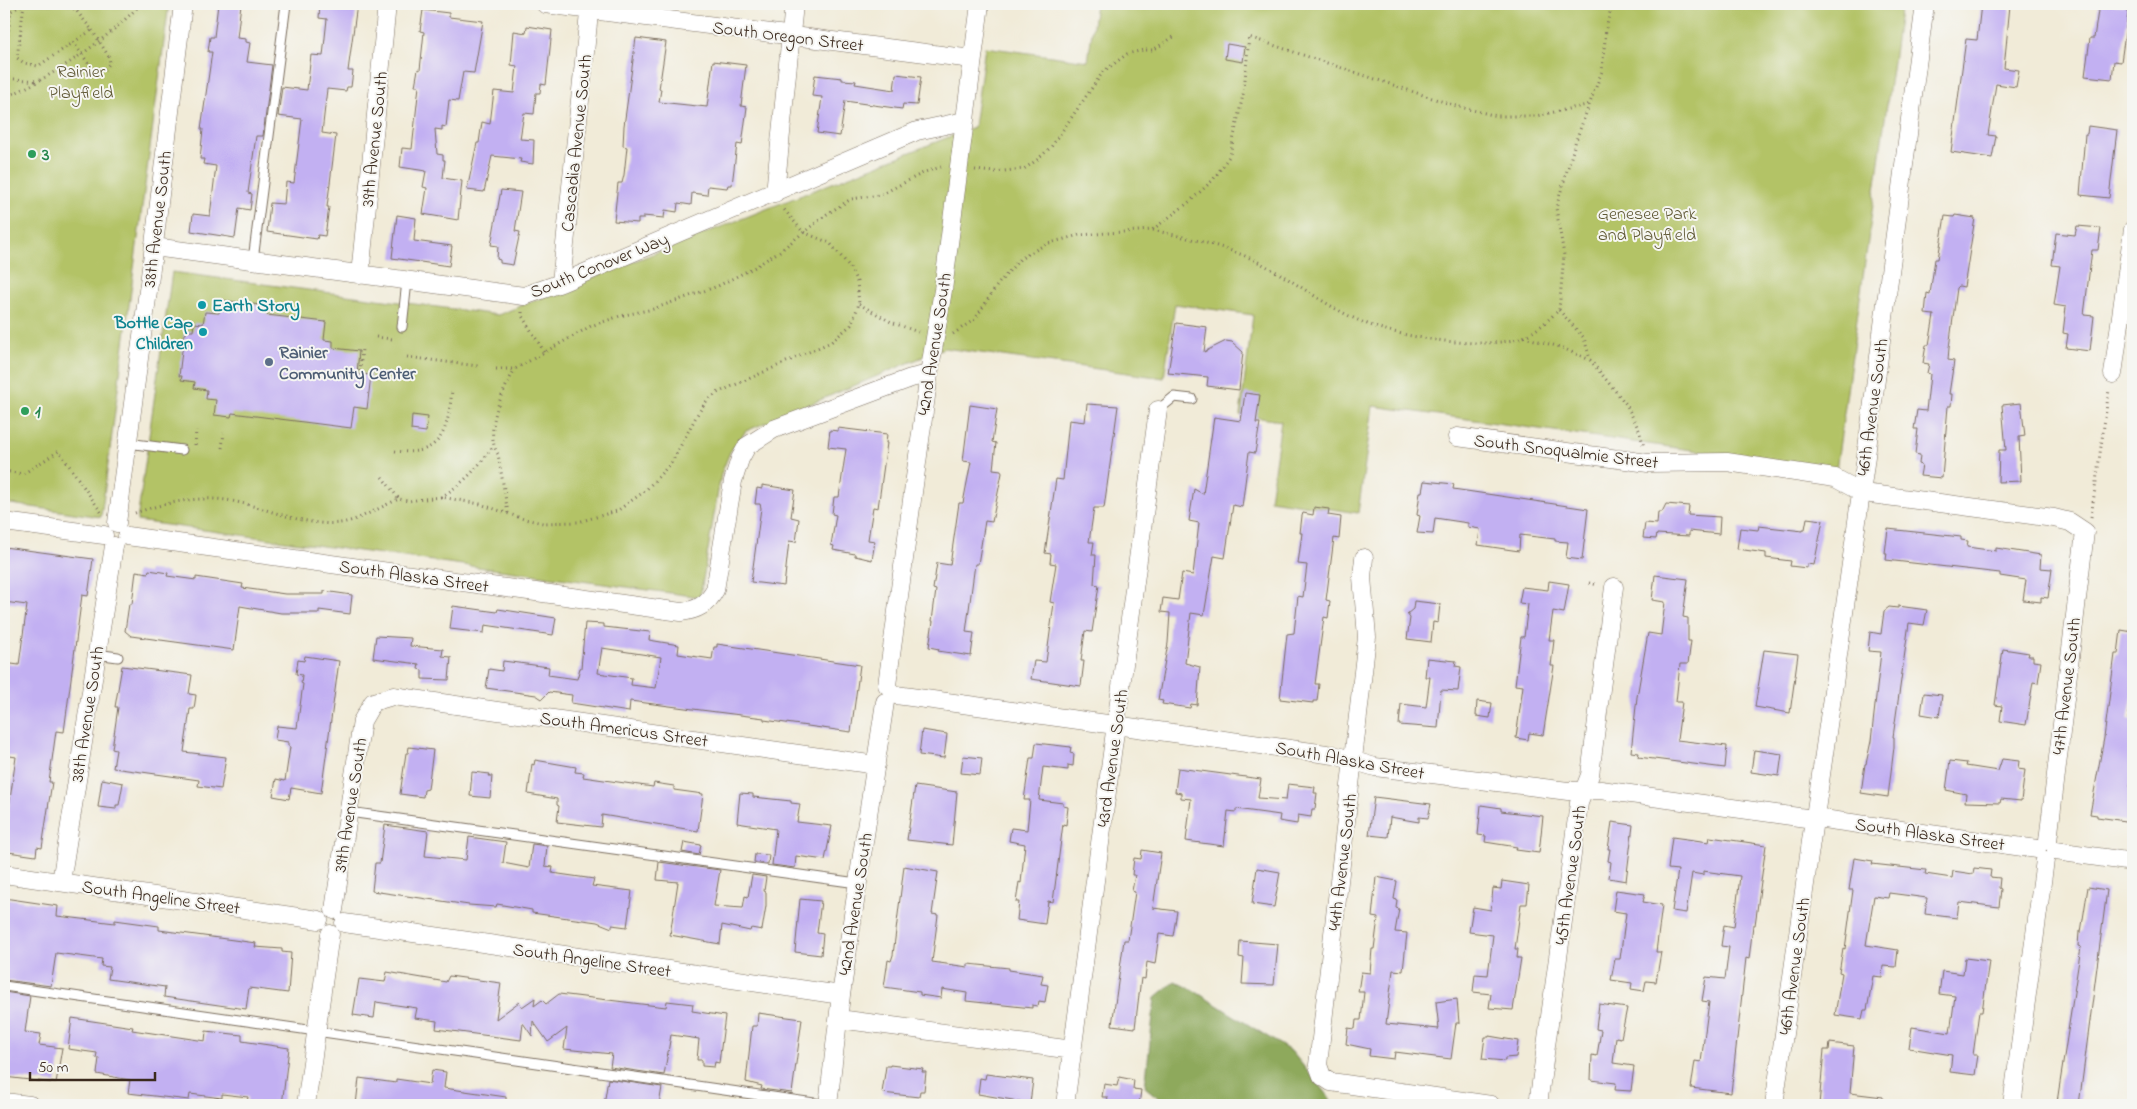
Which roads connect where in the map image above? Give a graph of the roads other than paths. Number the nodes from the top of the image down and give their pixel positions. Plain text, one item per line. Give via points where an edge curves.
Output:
1 (183, 4) edge
2 (286, 4) edge
3 (387, 4) edge
4 (545, 4) edge
5 (794, 4) edge
6 (980, 4) edge
7 (1925, 4) edge
8 (590, 7) edge
9 (790, 37) junction
10 (972, 60) junction
11 (964, 121) junction
12 (778, 199) junction
13 (2133, 229) edge
14 (154, 247) junction
15 (252, 260) junction
16 (360, 275) junction
17 (407, 281) junction
18 (561, 283) junction
19 (402, 327) dead end
20 (929, 374) junction
21 (2112, 380) road end
22 (1192, 399) dead end
23 (1158, 410) joint
24 (1457, 438) dead end
25 (127, 443) junction
26 (182, 450) dead end
27 (1861, 492) junction
28 (4, 522) edge
29 (2087, 526) joint
30 (113, 531) junction
31 (1364, 558) dead end
32 (1614, 587) dead end
33 (96, 654) junction
34 (118, 657) dead end
35 (889, 694) junction
36 (373, 702) joint
37 (1116, 726) junction
38 (1353, 760) junction
39 (876, 765) junction
40 (1583, 791) junction
41 (349, 812) junction
42 (1815, 819) junction
43 (2047, 850) junction
44 (2133, 862) edge
45 (4, 874) edge
46 (61, 882) junction
47 (857, 883) junction
48 (336, 922) junction
49 (4, 986) edge
50 (841, 996) junction
51 (839, 1019) junction
52 (317, 1033) junction
53 (1073, 1050) junction
54 (4, 1102) edge
55 (30, 1105) edge
56 (306, 1105) edge
57 (828, 1105) edge
58 (1065, 1105) edge
59 (1491, 1105) edge
60 (1538, 1105) edge
61 (1774, 1105) edge
62 (2012, 1105) edge

1 - 14 street, 38th Avenue South
2 - 15 lane
3 - 16 street, 39th Avenue South
4 - 8 street, South Oregon Street
5 - 9 street
6 - 10 street, 42nd Avenue South
7 - 27 street, 46th Avenue South
8 - 9 street, South Oregon Street
8 - 18 street, Cascadia Avenue South
9 - 10 street, South Oregon Street
9 - 12 street
10 - 11 street, 42nd Avenue South
11 - 12 street, South Conover Way via 917,131
11 - 20 street, 42nd Avenue South
12 - 18 street, South Conover Way
13 - 21 street
14 - 15 street, South Conover Way
14 - 25 street, 38th Avenue South
15 - 16 street, South Conover Way
16 - 17 street, South Conover Way
17 - 18 street, South Conover Way via 524,296
17 - 19 lane
20 - 30 street, South Alaska Street via 774,429 747,446 733,481 715,590 709,600 692,611
20 - 35 street, 42nd Avenue South
22 - 23 lane via 1174,397
23 - 37 street, 43rd Avenue South
24 - 27 street, South Snoqualmie Street via 1648,463 1727,462 1834,478
25 - 26 lane
25 - 30 street, 38th Avenue South
27 - 29 street, South Snoqualmie Street via 2054,518
27 - 42 street, 46th Avenue South
28 - 30 street, South Alaska Street
29 - 43 street, 47th Avenue South
30 - 33 street, 38th Avenue South
31 - 38 street, 44th Avenue South via 1362,577 1367,637
32 - 40 street, 45th Avenue South via 1590,775
33 - 34 lane
33 - 46 street, 38th Avenue South
35 - 37 street, South Alaska Street
35 - 39 street, 42nd Avenue South
36 - 39 street, South Americus Street via 393,696
36 - 41 street, 39th Avenue South via 362,721
37 - 38 street, South Alaska Street
37 - 53 street, 43rd Avenue South
38 - 40 street, South Alaska Street via 1375,767 1568,792
38 - 59 street, 44th Avenue South via 1318,1065 1322,1076 1331,1082
39 - 47 street, 42nd Avenue South
40 - 42 street, South Alaska Street via 1602,790
40 - 60 street, 45th Avenue South
41 - 47 lane
41 - 48 street, 39th Avenue South
42 - 43 street, South Alaska Street
42 - 61 street, 46th Avenue South
43 - 44 street, South Alaska Street
43 - 62 street, 47th Avenue South
45 - 46 street, South Angeline Street
46 - 48 street, South Angeline Street via 319,920 324,911
47 - 50 street, 42nd Avenue South
48 - 50 street, South Angeline Street
48 - 52 street, 39th Avenue South
49 - 52 lane
50 - 51 street, 42nd Avenue South
51 - 53 street
51 - 57 street, 42nd Avenue South
52 - 56 street, 39th Avenue South
52 - 57 lane
53 - 58 street, 43rd Avenue South
54 - 55 street

